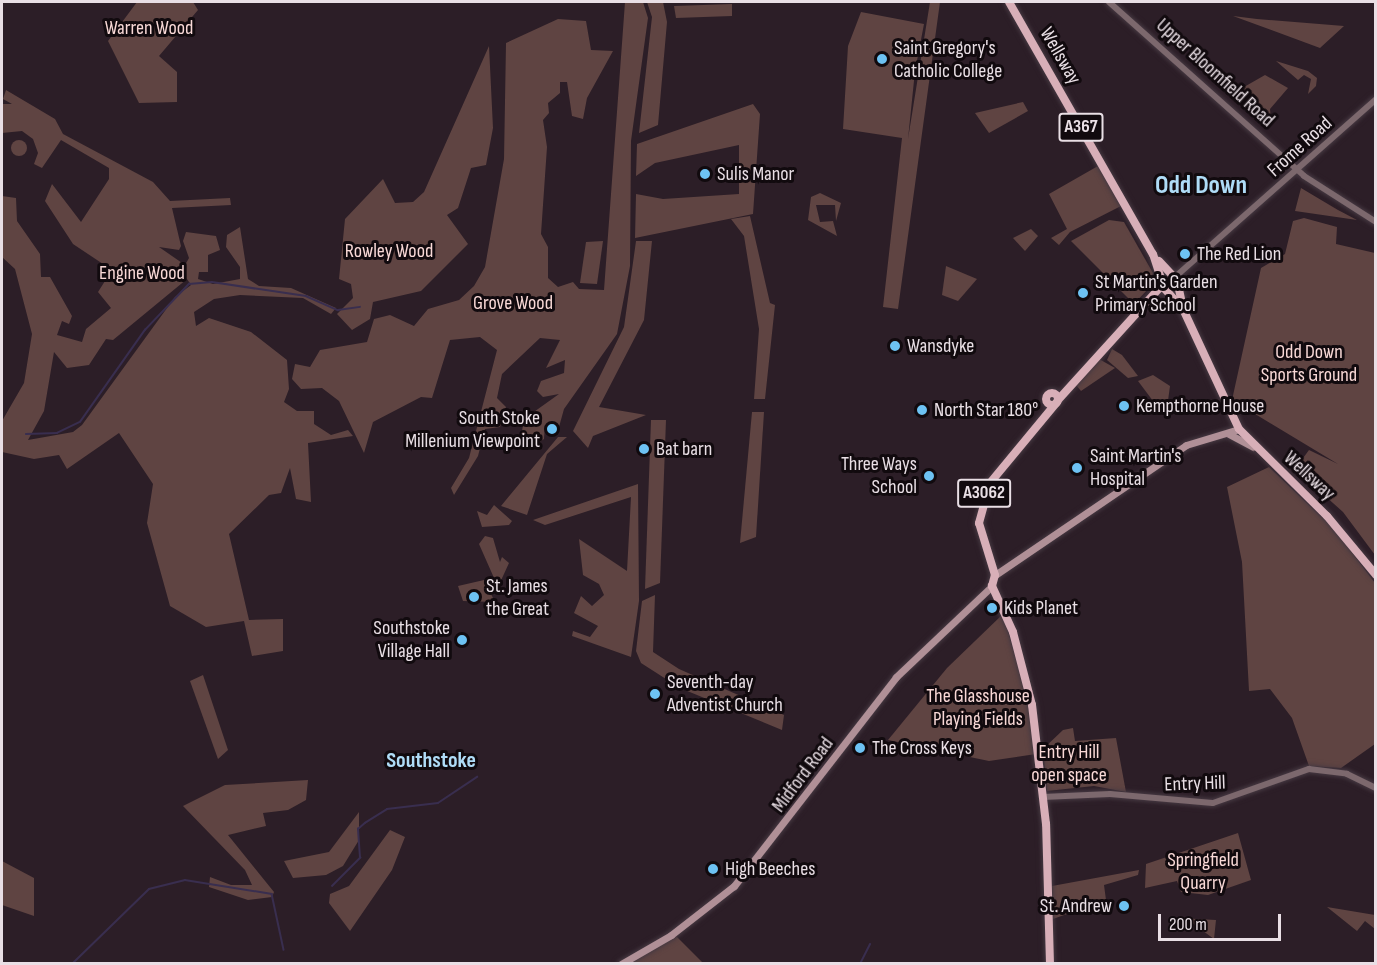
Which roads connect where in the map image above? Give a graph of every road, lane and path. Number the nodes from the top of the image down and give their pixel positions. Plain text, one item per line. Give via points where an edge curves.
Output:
1 (1009, 2) edge
2 (1109, 2) edge
3 (1376, 99) edge
4 (1298, 171) junction
5 (1376, 222) edge
6 (1153, 254) junction
7 (1176, 280) junction
8 (1165, 287) junction
9 (1183, 309) junction
10 (1056, 398) junction
11 (1039, 426) junction
12 (1241, 427) junction
13 (1223, 432) junction
14 (1257, 450) junction
15 (1356, 544) junction
16 (1376, 566) edge
17 (995, 575) junction
18 (1376, 575) edge
19 (992, 586) junction
20 (1376, 788) edge
21 (1043, 797) junction
22 (621, 963) edge
23 (1050, 963) edge

1 - 6 main road, Wellsway / A367
2 - 4 street, Upper Bloomfield Road
3 - 4 street, Frome Road
4 - 5 street, Upper Bloomfield Road
4 - 7 street, Frome Road
6 - 7 main road, Wellsway / A367
6 - 8 main road, Wellsway / A367
7 - 8 main road
7 - 8 main road
7 - 9 main road, Wellsway / A367
8 - 9 main road, Wellsway / A367
8 - 10 main road, A3062 via 1146,301
9 - 12 main road, Wellsway / A367
10 - 11 main road, A3062
10 - 11 main road, A3062 via 1046,402
11 - 17 main road, A3062 via 981,500 980,536
12 - 13 main road
12 - 14 main road, Wellsway / A367
12 - 15 main road, Wellsway / A367
13 - 14 main road
13 - 17 main road via 1180,449
14 - 15 main road, Wellsway / A367
15 - 16 main road, Wellsway / A367
15 - 18 main road, Wellsway / A367
17 - 19 main road
19 - 21 main road via 1028,684
19 - 22 main road, Midford Road via 978,593 896,677 734,886 671,935
20 - 21 street, Entry Hill via 1347,774 1310,769 1213,803 1110,794
21 - 23 main road

